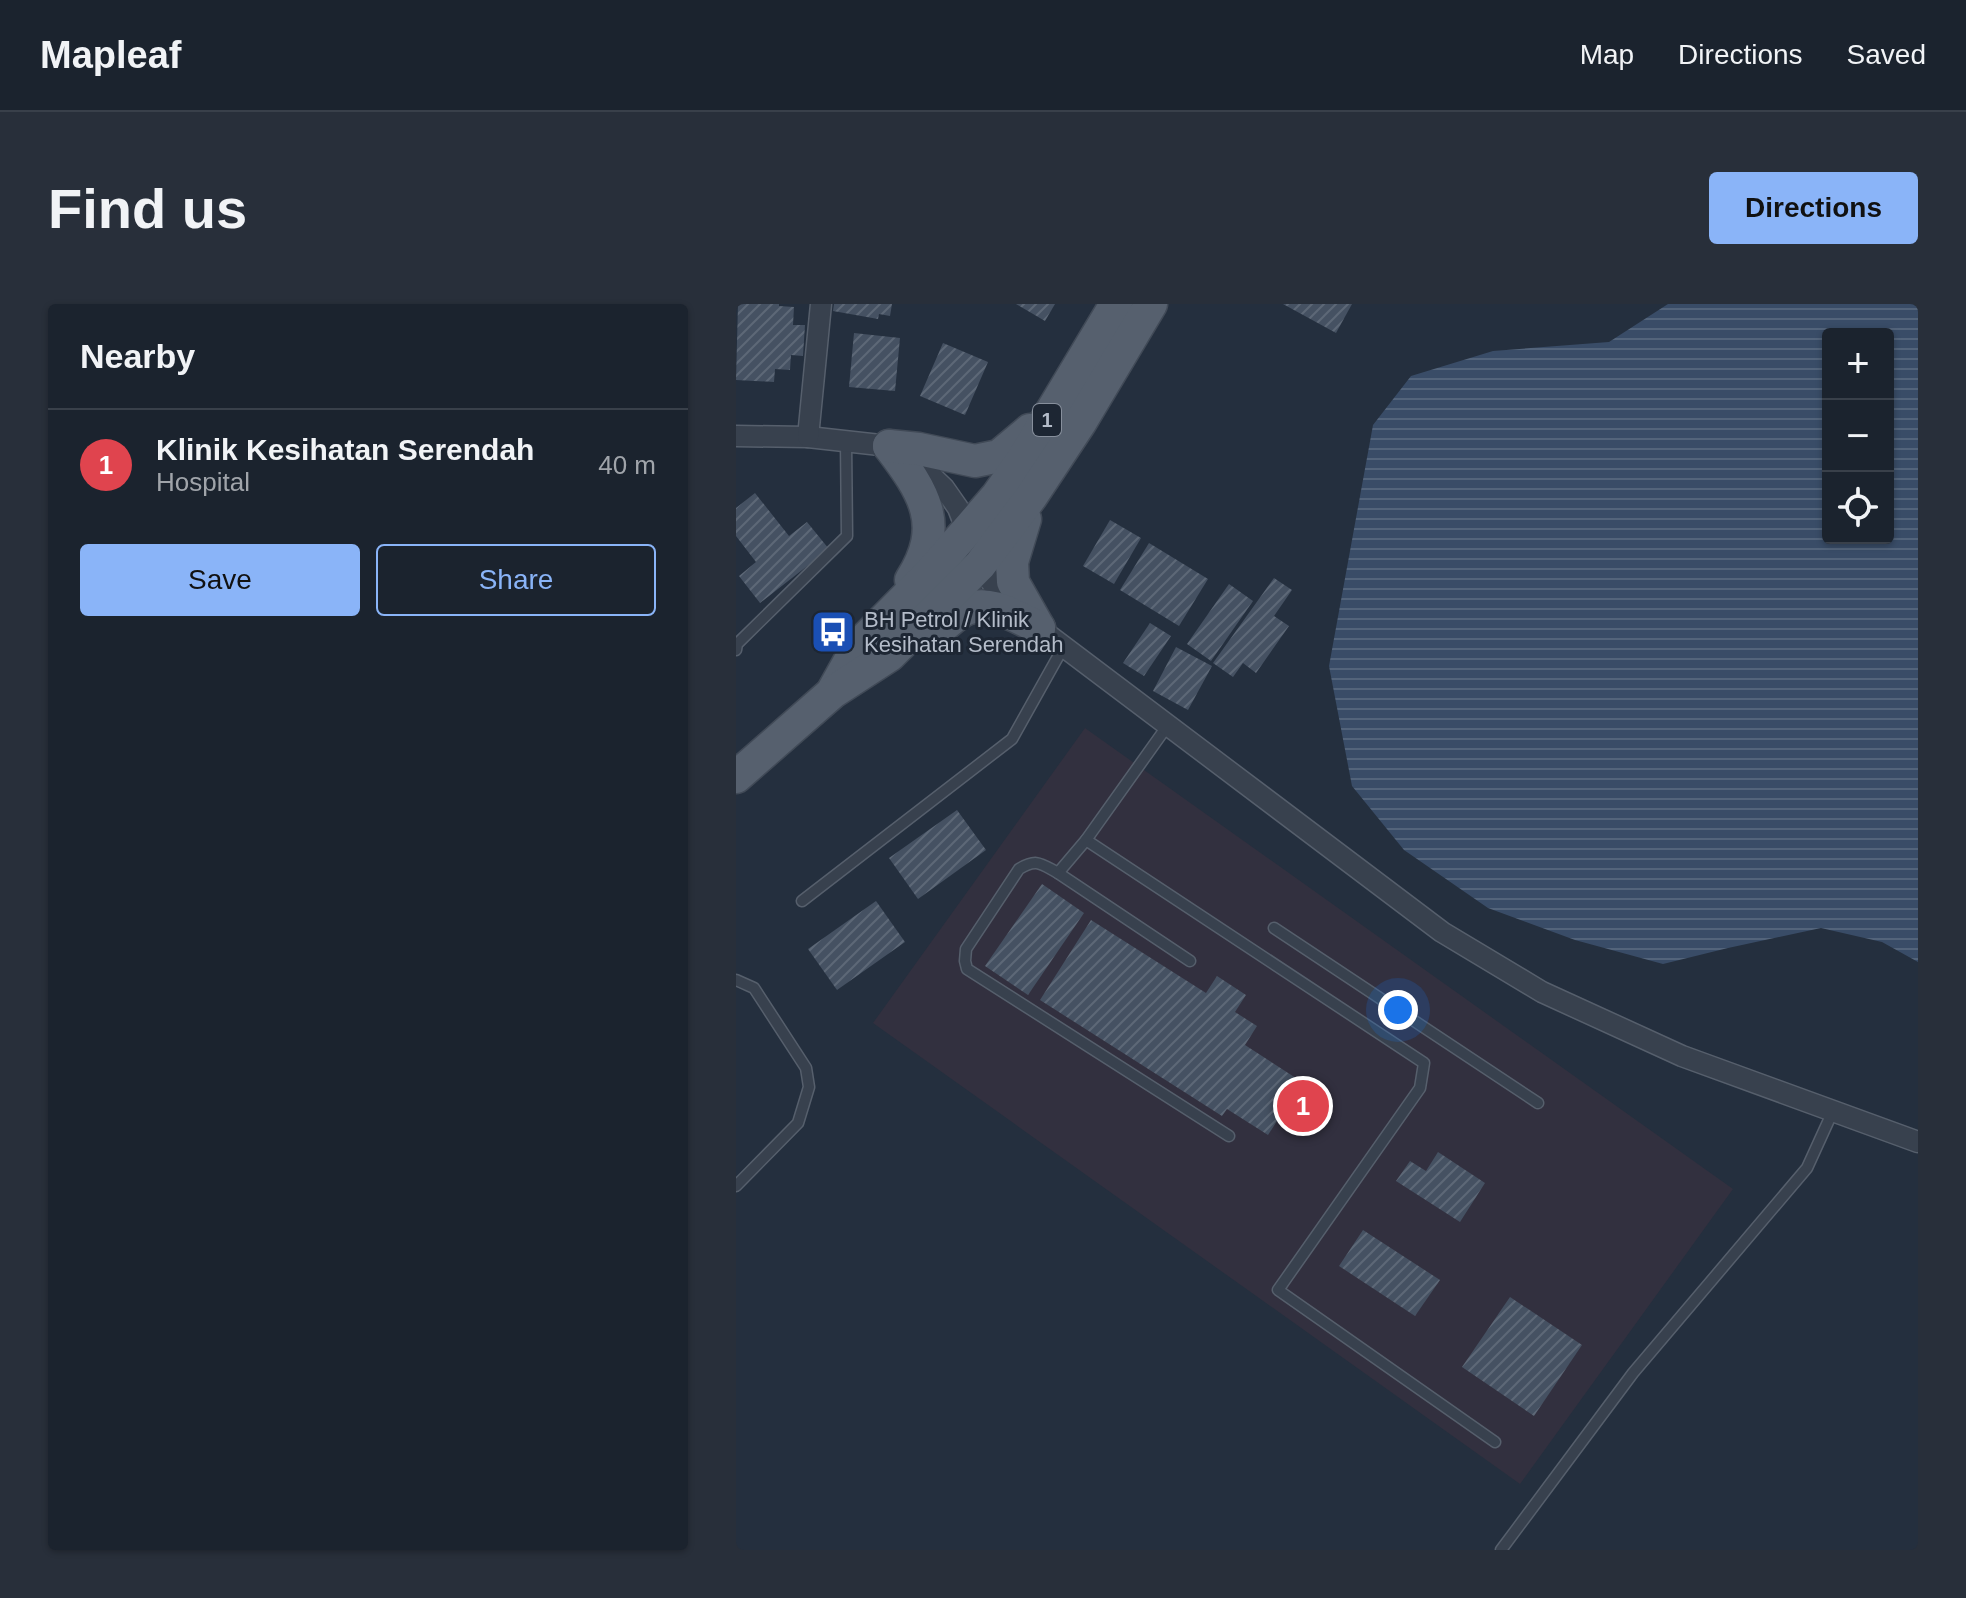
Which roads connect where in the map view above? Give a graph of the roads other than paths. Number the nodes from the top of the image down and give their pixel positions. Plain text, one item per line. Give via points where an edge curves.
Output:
1 (821, 304) edge
2 (1116, 304) edge
3 (1151, 304) edge
4 (1051, 414) junction
5 (736, 436) edge
6 (808, 437) junction
7 (846, 442) junction
8 (889, 446) junction
9 (1031, 497) junction
10 (968, 529) junction
11 (980, 565) junction
12 (889, 615) junction
13 (1052, 637) junction
14 (737, 647) edge
15 (890, 655) junction
16 (833, 692) junction
17 (1168, 725) junction
18 (736, 777) edge
19 (1086, 840) junction
20 (1058, 873) junction
21 (802, 901) dead end
22 (1274, 928) dead end
23 (1190, 961) dead end
24 (736, 980) edge
25 (1538, 1103) dead end
26 (1833, 1111) junction
27 (1229, 1136) dead end
28 (1918, 1142) edge
29 (736, 1186) edge
30 (1495, 1442) dead end
31 (1501, 1550) edge

1 - 6 street
2 - 4 main road, 1
3 - 9 main road, 1
4 - 8 main road via 999,456 975,461
4 - 10 main road, 1 via 997,496
5 - 6 street
6 - 7 street
7 - 8 street
7 - 14 lane via 847,536
8 - 10 street via 944,488
8 - 12 main road via 913,478 930,522 927,549
9 - 11 main road, 1
9 - 13 main road via 1012,562 1013,582
10 - 11 street
10 - 12 main road, 1
11 - 13 street via 992,583
11 - 15 main road, 1
12 - 16 main road, 1 via 858,646
13 - 15 main road via 986,606 964,610 919,645
13 - 17 street
13 - 21 lane via 1012,739
15 - 16 main road, 1
16 - 18 main road, 1
17 - 19 lane
17 - 26 street via 1442,932 1542,992 1682,1056
19 - 20 lane
19 - 30 lane via 1424,1063 1420,1088 1278,1290
20 - 23 lane
20 - 27 lane via 1037,862 1019,869 966,949 967,969
22 - 25 lane
24 - 29 lane via 754,988 806,1068 809,1087 798,1123
26 - 28 street
26 - 31 lane via 1807,1168 1633,1373

